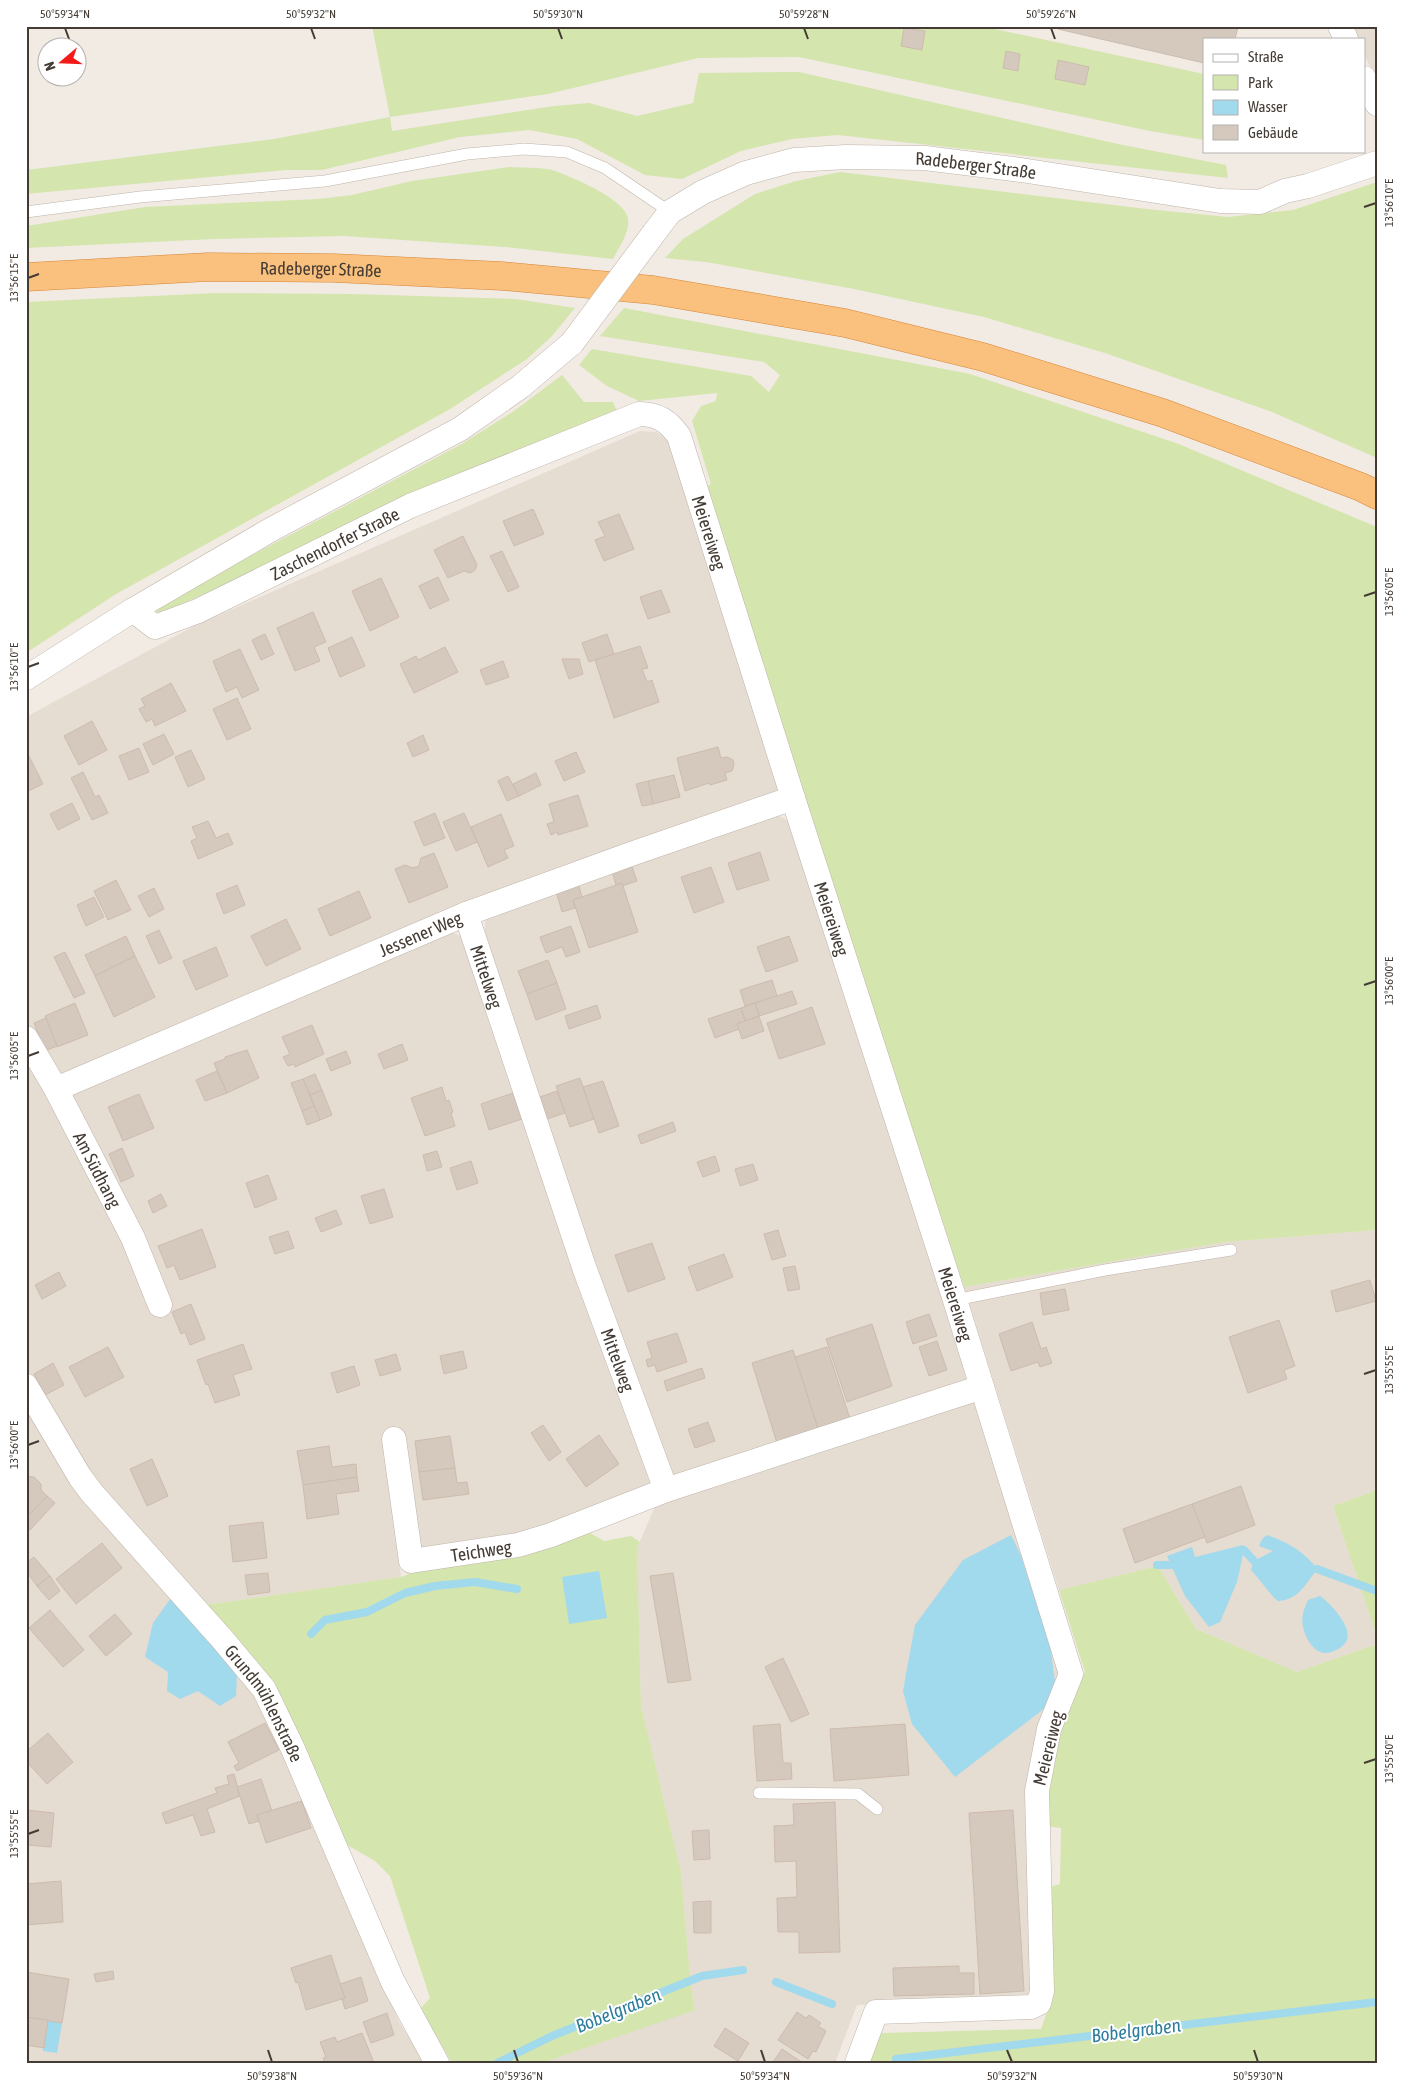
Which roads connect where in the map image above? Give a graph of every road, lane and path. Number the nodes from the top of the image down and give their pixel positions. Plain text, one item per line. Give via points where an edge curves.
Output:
1 (1340, 26) edge
2 (1346, 38) edge
3 (1366, 82) edge
4 (1377, 104) edge
5 (1377, 163) edge
6 (26, 212) edge
7 (670, 212) junction
8 (26, 277) edge
9 (659, 418) joint
10 (1377, 495) edge
11 (133, 610) junction
12 (26, 678) edge
13 (793, 798) junction
14 (466, 914) junction
15 (26, 1038) edge
16 (56, 1089) junction
17 (1231, 1250) dead end
18 (955, 1300) junction
19 (160, 1306) dead end
20 (26, 1386) edge
21 (982, 1387) junction
22 (394, 1439) dead end
23 (666, 1490) junction
24 (759, 1793) dead end
25 (877, 1809) dead end
26 (437, 2063) edge
27 (857, 2063) edge

1 - 2 street
3 - 4 street
5 - 7 street, Radeberger Straße via 1285,191 1260,202 1220,201 925,158 794,160 746,173 703,192
6 - 7 lane via 140,197 325,181 467,154 524,149 567,152 605,168
7 - 11 street, Radeberger Straße, bridge via 572,343 520,387 460,429 272,529
8 - 10 highway, Radeberger Straße via 208,266 334,268 502,276 653,290 845,323 983,358 1163,413
9 - 11 street, Zaschendorfer Straße via 639,414 626,418 410,506 198,610 155,627
9 - 13 street, Meiereiweg via 670,424 679,436
11 - 12 street
13 - 14 street, Jessener Weg
13 - 18 street, Meiereiweg
14 - 16 street, Jessener Weg
14 - 23 street, Mittelweg via 584,1268
15 - 16 street, Am Südhang
16 - 19 street, Am Südhang via 133,1238
17 - 18 lane via 1105,1270
18 - 21 street, Meiereiweg
20 - 26 street, Grundmühlenstraße via 92,1494 264,1688 393,1982
21 - 23 street
21 - 27 street, Meiereiweg via 1071,1674 1049,1729 1037,1791 1042,1991 1039,2003 1031,2007 876,2012
22 - 23 street, Teichweg via 411,1561 518,1545
24 - 25 lane via 858,1794

